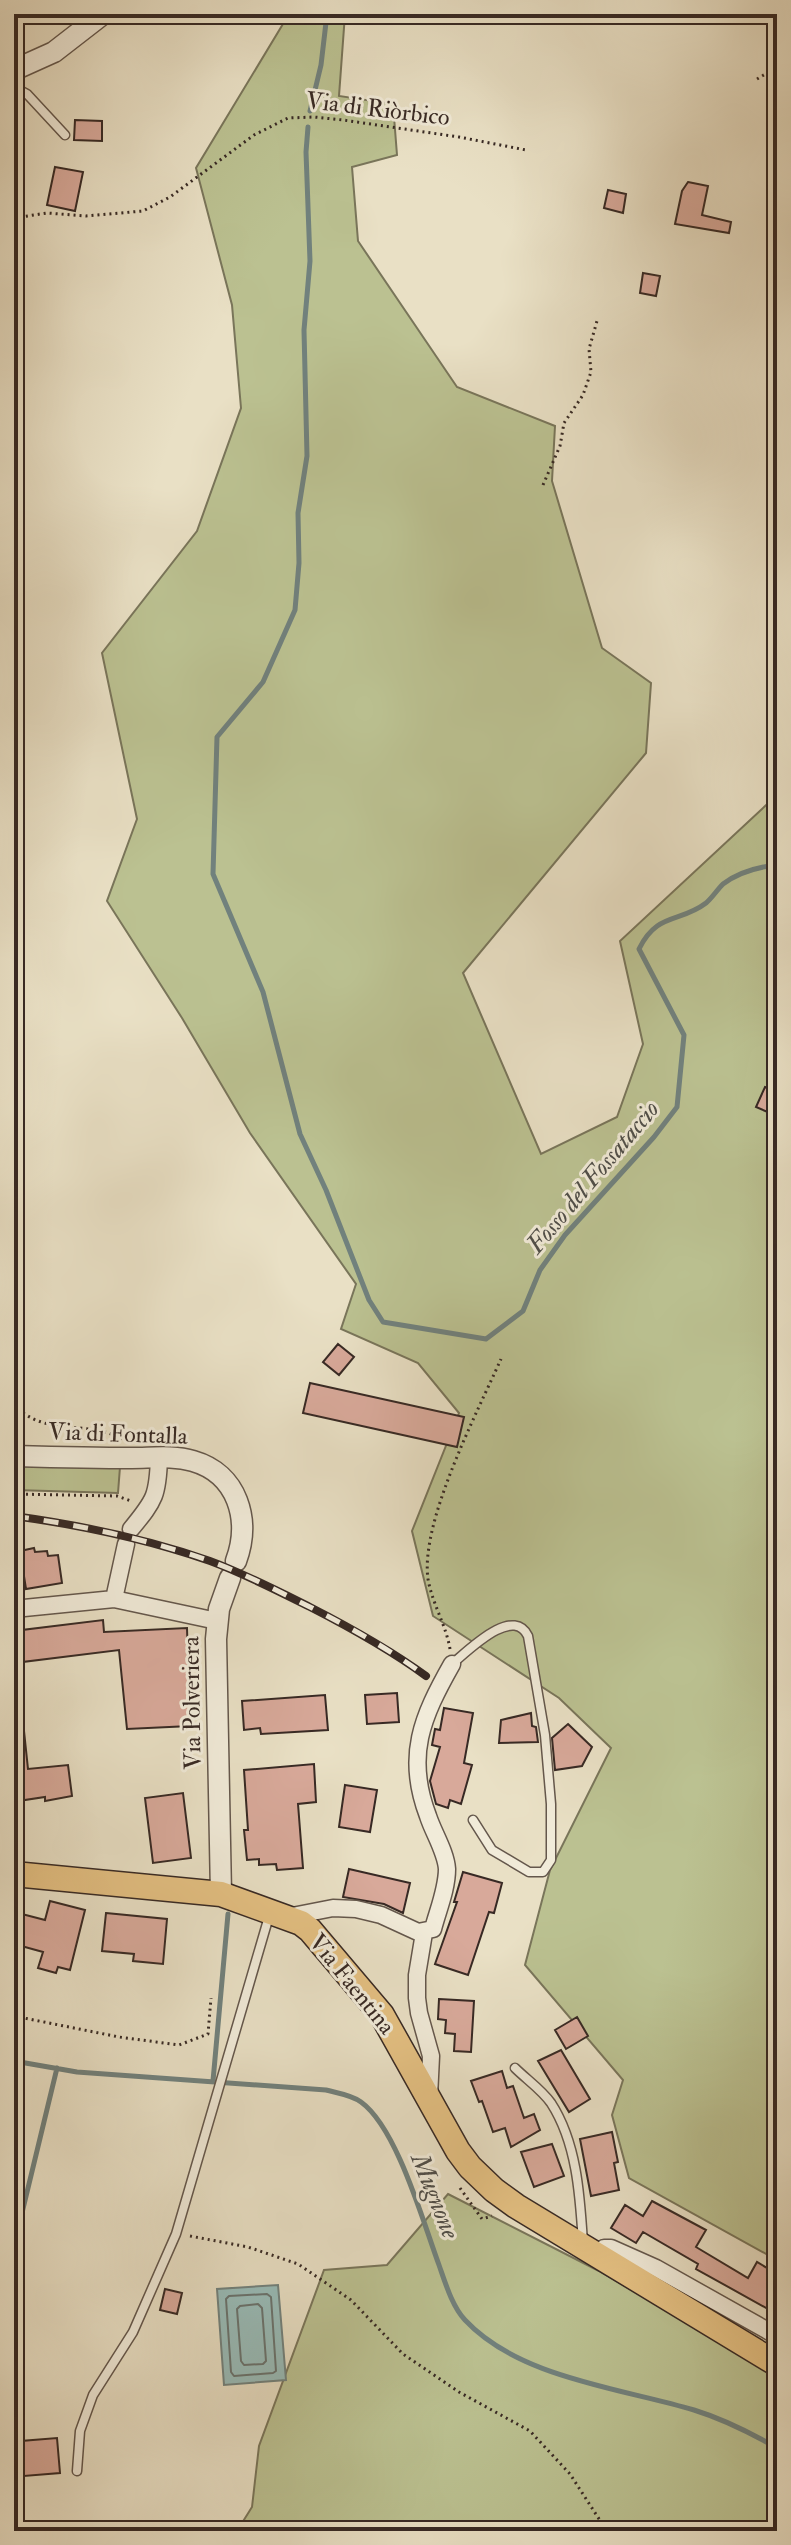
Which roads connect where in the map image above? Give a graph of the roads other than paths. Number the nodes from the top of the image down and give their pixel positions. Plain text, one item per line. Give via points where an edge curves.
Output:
1 (103, 14) edge
2 (14, 70) edge
3 (14, 87) edge
4 (65, 135) dead end
5 (14, 1456) edge
6 (159, 1457) junction
7 (114, 1599) junction
8 (14, 1609) edge
9 (217, 1621) junction
10 (452, 1664) joint
11 (473, 1820) dead end
12 (14, 1874) edge
13 (221, 1894) junction
14 (279, 1914) junction
15 (424, 1933) junction
16 (515, 2068) dead end
17 (429, 2099) junction
18 (590, 2252) junction
19 (777, 2336) edge
20 (777, 2364) edge
21 (77, 2471) dead end

1 - 2 street via 54,52
3 - 4 lane
5 - 6 street, Via di Fontalla
6 - 7 street via 158,1488 128,1536
6 - 9 street, Via di Fontalla via 207,1466 230,1487 240,1508 242,1545
7 - 8 street, Via Polveriera
7 - 9 street, Via Polveriera
9 - 13 street, Via Polveriera
10 - 11 lane via 505,1626 525,1629 545,1735 551,1860 543,1872 529,1872 492,1850
10 - 15 street via 429,1706 415,1761 419,1790 447,1867 433,1929
12 - 13 main road, Via Faentina
13 - 14 main road, Via Faentina
14 - 15 street via 356,1909
14 - 17 main road, Via Faentina via 310,1930 367,1995
14 - 21 lane via 233,2041 176,2234 133,2332 93,2395 80,2431
15 - 17 street via 417,1986 431,2056
16 - 18 lane via 550,2101 567,2134
17 - 18 main road, Via Faentina via 458,2151 483,2180
18 - 19 street, Via Faentina via 611,2248 645,2263
18 - 20 main road, Via Faentina

